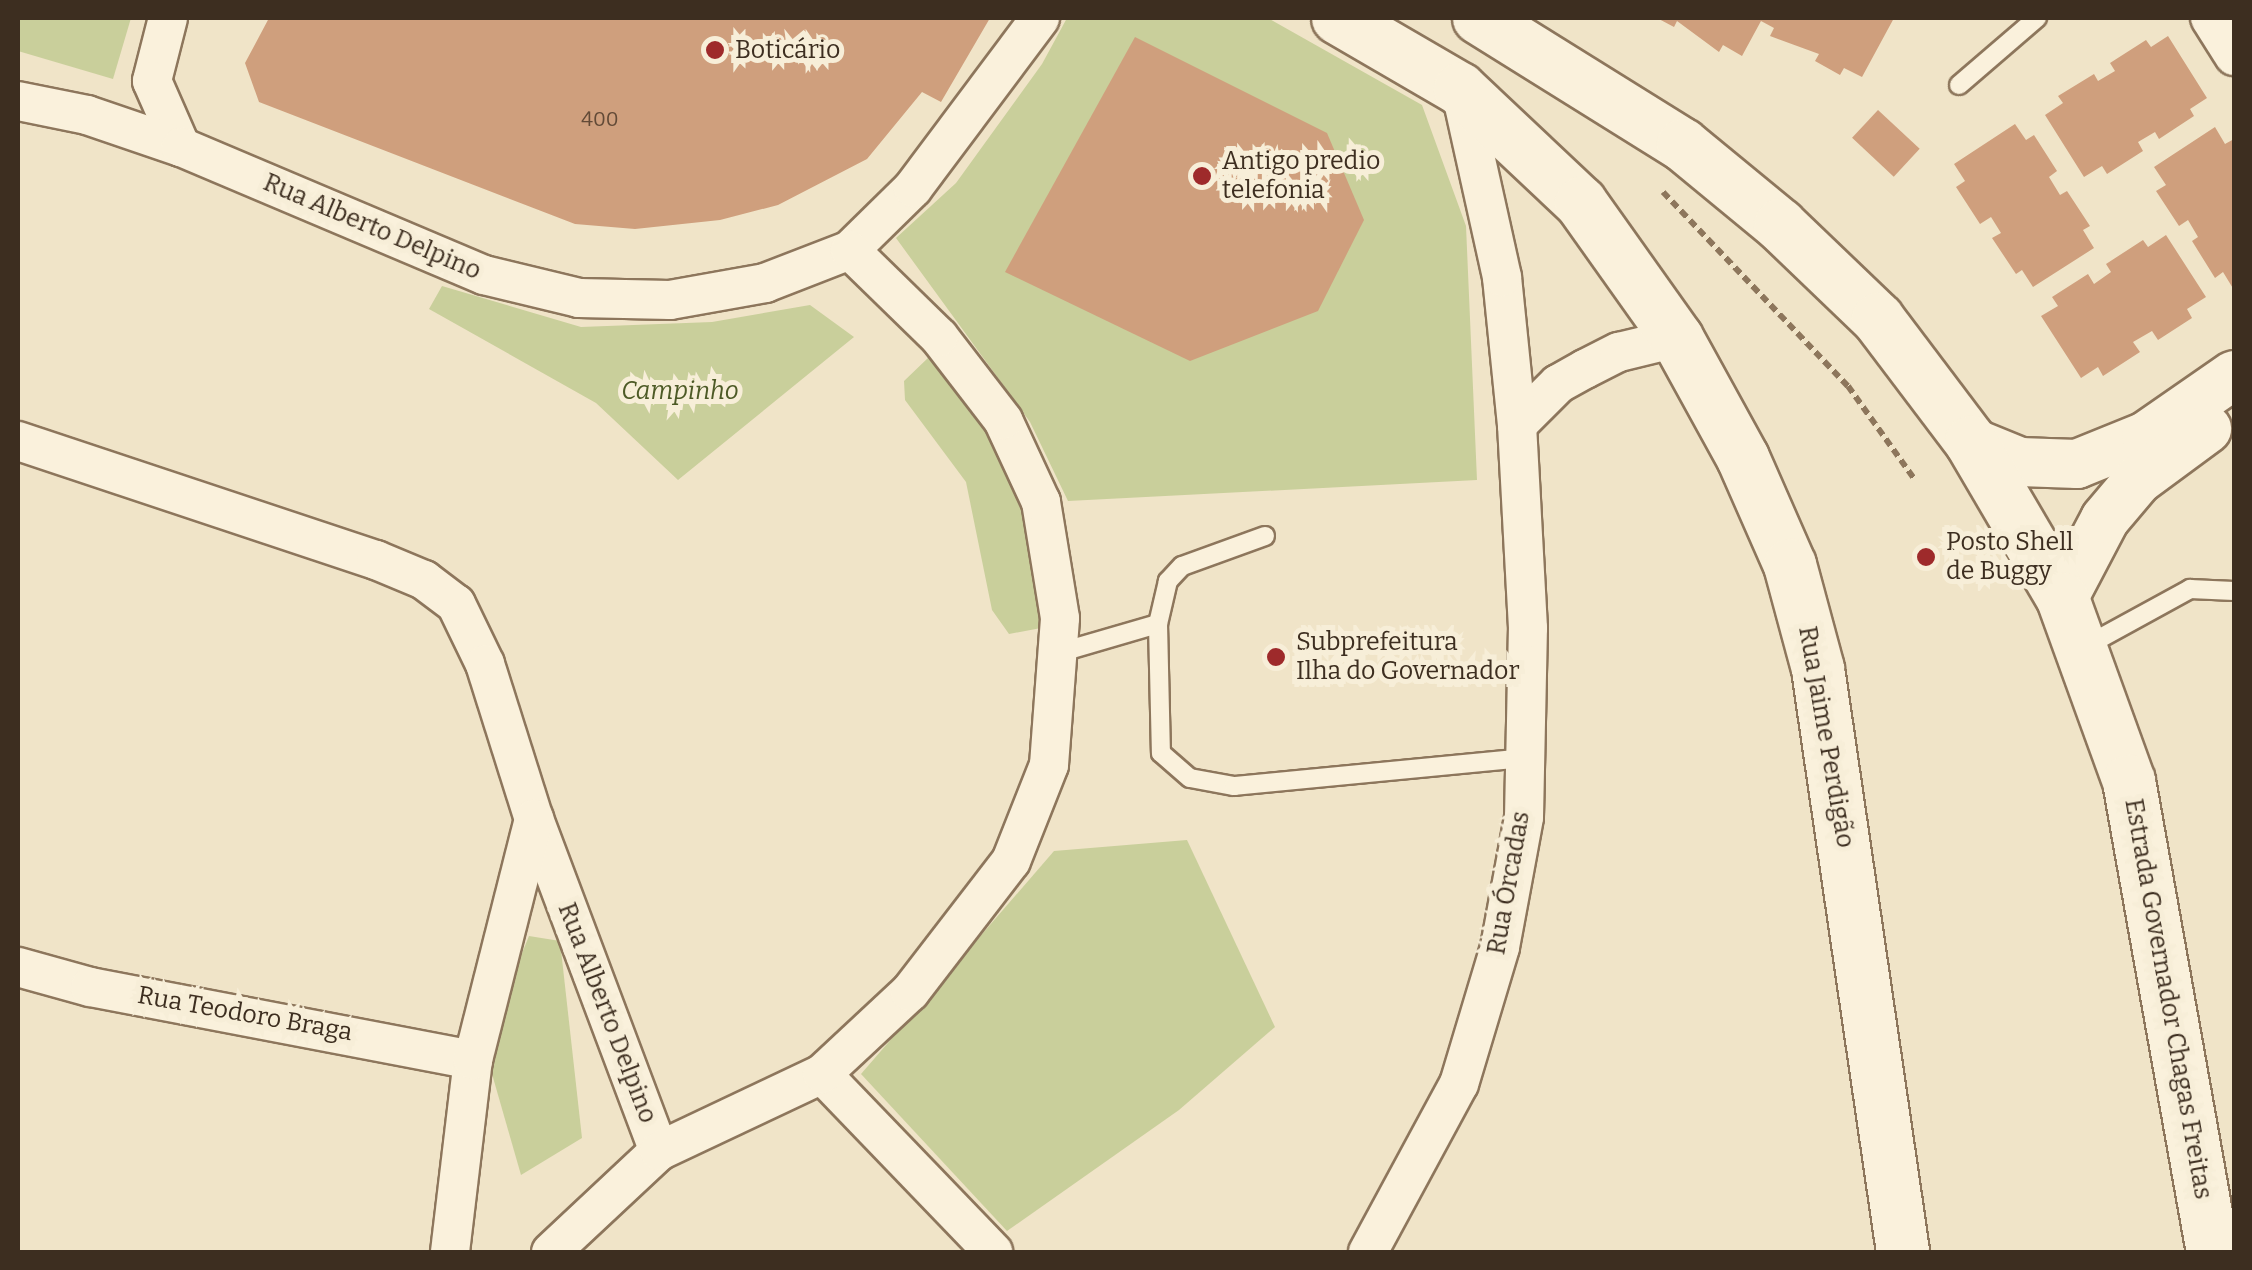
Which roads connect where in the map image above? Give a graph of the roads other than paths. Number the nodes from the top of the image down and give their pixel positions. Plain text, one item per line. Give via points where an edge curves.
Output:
1 (168, 18) edge
2 (1040, 18) edge
3 (1338, 18) edge
4 (1479, 18) edge
5 (2005, 18) edge
6 (2037, 18) edge
7 (2210, 18) edge
8 (2013, 38) junction
9 (2234, 56) edge
10 (152, 80) junction
11 (1959, 85) dead end
12 (1460, 89) junction
13 (18, 101) edge
14 (87, 114) junction
15 (181, 147) junction
16 (850, 250) junction
17 (1677, 338) junction
18 (2234, 375) edge
19 (2234, 409) edge
20 (1517, 425) junction
21 (18, 442) edge
22 (1971, 442) junction
23 (1266, 536) dead end
24 (2234, 591) edge
25 (2063, 599) junction
26 (1158, 624) junction
27 (2081, 649) junction
28 (1057, 654) junction
29 (1525, 758) junction
30 (534, 818) junction
31 (18, 967) edge
32 (473, 1060) junction
33 (822, 1074) junction
34 (659, 1152) junction
35 (450, 1252) edge
36 (552, 1252) edge
37 (993, 1252) edge
38 (1368, 1252) edge
39 (1904, 1252) edge
40 (2213, 1252) edge

1 - 10 street
2 - 16 street via 913,188
3 - 12 main road, Rua Jaime Perdigão
4 - 22 main road, Estrada Governador Chagas Freitas via 1683,145 1780,225 1878,319
5 - 8 lane
6 - 8 lane
7 - 9 street
8 - 11 lane
10 - 14 street
10 - 15 street
12 - 17 main road, Rua Jaime Perdigão via 1580,203
12 - 20 street, Rua Órcadas via 1502,277
13 - 14 street, Rua Alberto Delpino
14 - 15 street, Rua Alberto Delpino
15 - 16 street, Rua Alberto Delpino via 484,275 579,298 670,300 746,287
16 - 28 street via 938,337 1003,420 1042,502 1060,618
17 - 20 street via 1585,369 1558,384
17 - 39 main road, Rua Jaime Perdigão via 1743,458 1790,565 1818,669
18 - 22 street via 2146,436 2077,464 2020,462
19 - 25 street via 2138,480 2105,519
20 - 29 street, Rua Órcadas via 1528,628
21 - 30 street, Rua Alberto Delpino via 424,580 456,604 485,664
22 - 25 main road, Estrada Governador Chagas Freitas
23 - 26 lane via 1182,566 1168,581
24 - 27 lane via 2190,588
25 - 27 main road, Estrada Governador Chagas Freitas
26 - 28 lane
26 - 29 lane via 1161,753 1190,778 1234,786
27 - 40 main road, Estrada Governador Chagas Freitas via 2130,781
28 - 33 street via 1049,766 1011,861 910,992
29 - 38 street, Rua Órcadas via 1524,816 1500,946 1459,1084
30 - 32 street
30 - 34 street, Rua Alberto Delpino
31 - 32 street, Rua Teodoro Braga via 90,987
32 - 35 street
33 - 34 street
33 - 37 street
34 - 36 street

